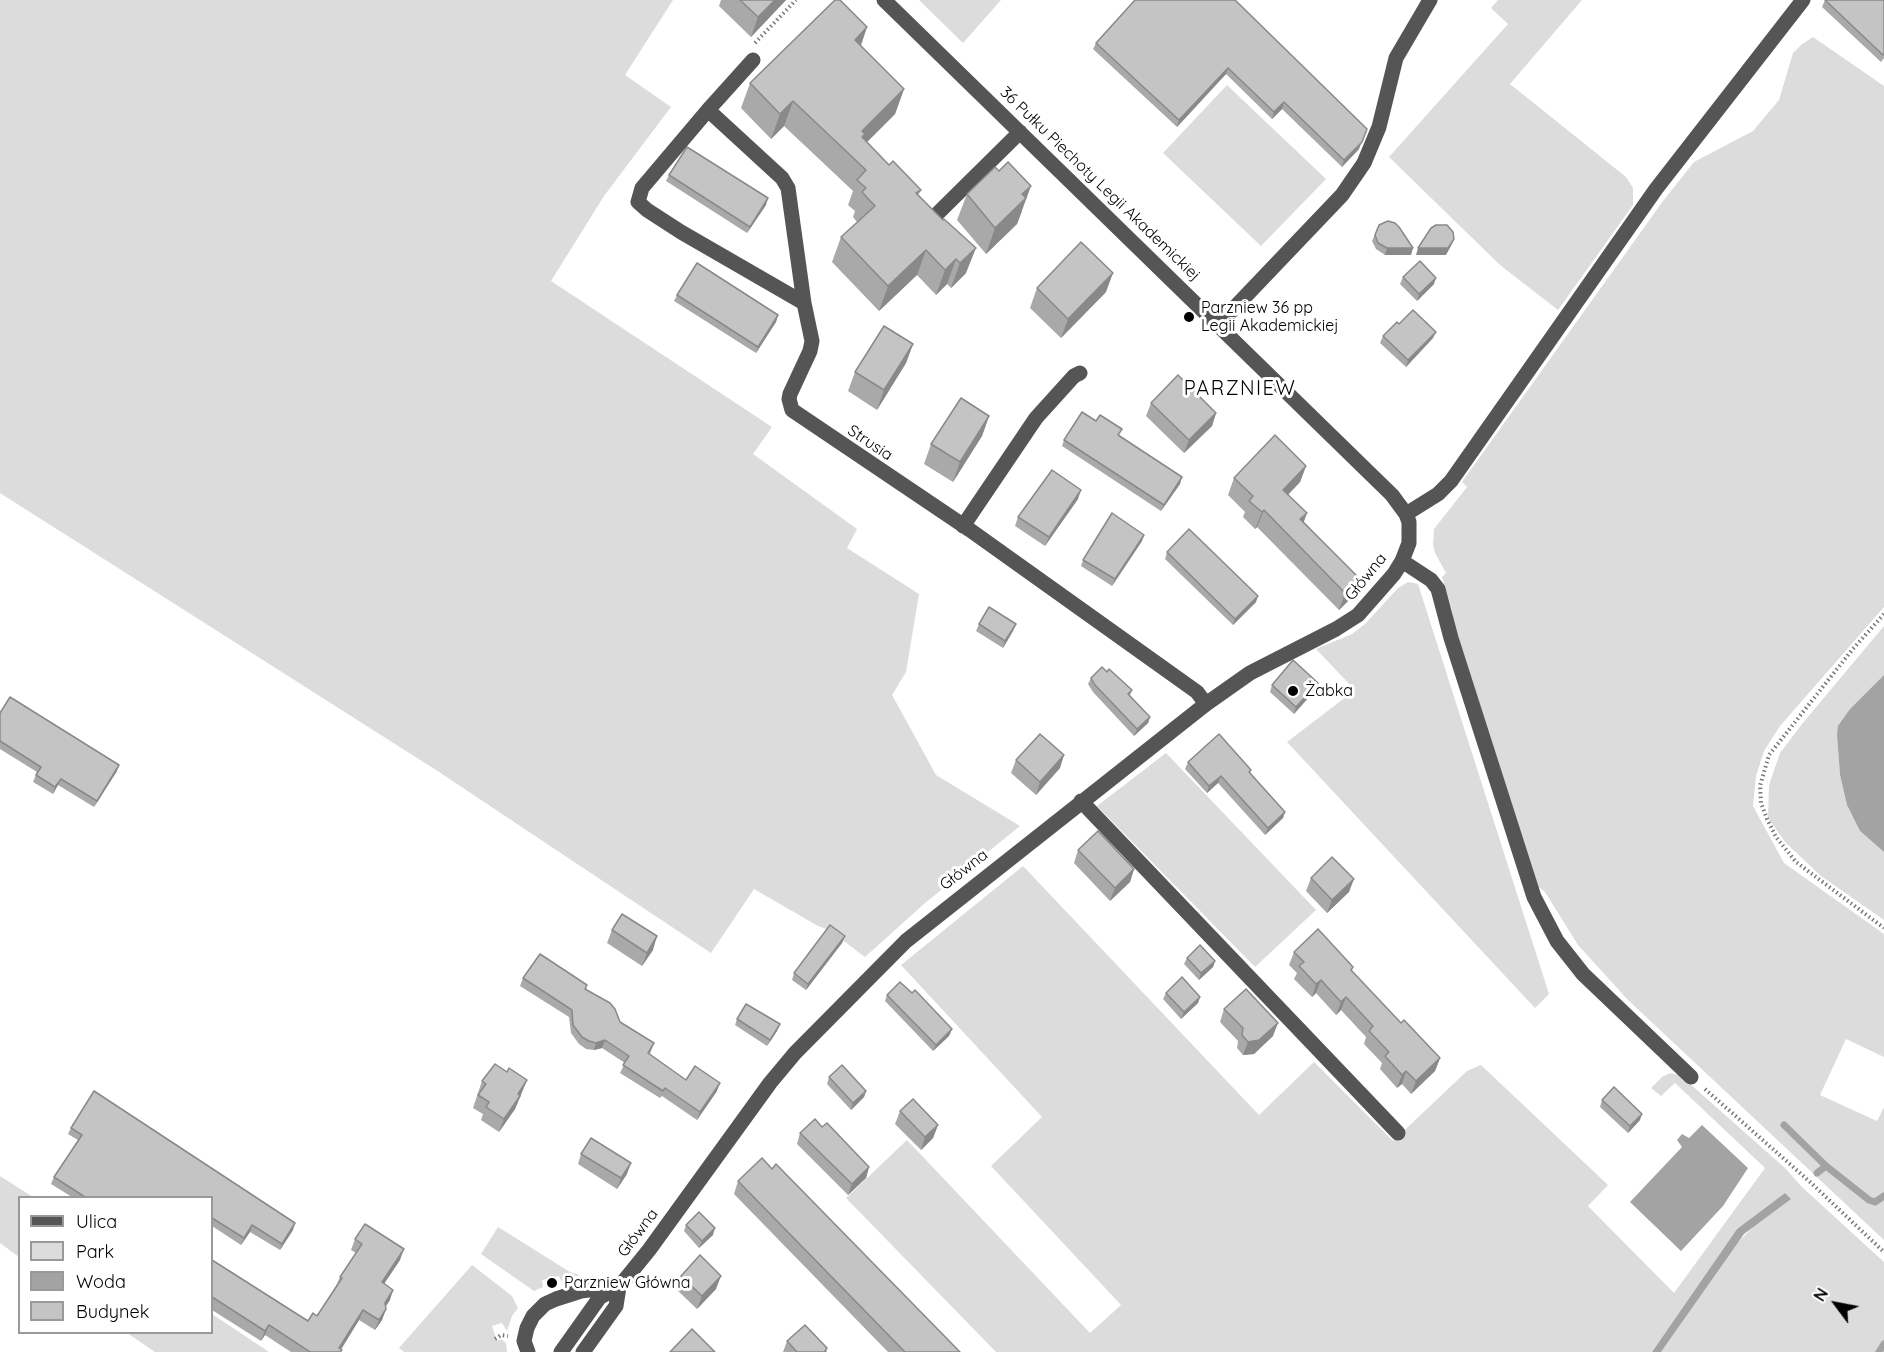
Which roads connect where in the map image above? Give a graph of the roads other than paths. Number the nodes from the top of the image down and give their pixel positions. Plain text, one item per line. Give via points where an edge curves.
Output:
1 (884, 0) edge
2 (1430, 0) edge
3 (1803, 0) edge
4 (752, 53) road end
5 (708, 110) junction
6 (1020, 132) junction
7 (933, 218) edge
8 (804, 303) junction
9 (1218, 325) junction
10 (1080, 373) dead end
11 (1406, 514) junction
12 (963, 525) junction
13 (1402, 561) junction
14 (1206, 704) junction
15 (1081, 801) junction
16 (1691, 1077) road end
17 (1398, 1133) dead end
18 (619, 1287) junction
19 (528, 1352) edge
20 (561, 1352) edge
21 (583, 1352) edge

1 - 6 street, 36 Pułku Piechoty Legii Akademickiej
2 - 9 street via 1396,58 1379,127 1364,163 1342,195
3 - 11 street via 1656,189 1451,481
4 - 5 street
5 - 8 street, Strusia via 788,188
5 - 8 street via 642,188 638,202 681,232
6 - 7 street
6 - 9 street, 36 Pułku Piechoty Legii Akademickiej
8 - 12 street, Strusia via 812,341 790,394 792,410
9 - 11 street, 36 Pułku Piechoty Legii Akademickiej via 1400,503
10 - 12 street via 1036,418
11 - 13 street via 1410,532
12 - 14 street, Strusia via 1197,692
13 - 14 street, Główna via 1358,615 1250,673
13 - 16 street via 1431,580 1438,590 1534,897 1557,941 1583,974
14 - 15 street, Główna
15 - 17 street
15 - 18 street, Główna via 931,919 821,1025 770,1083
18 - 19 street via 581,1291 545,1304 527,1328 524,1341
18 - 20 street, Główna via 600,1297
18 - 21 street, Główna via 616,1306

